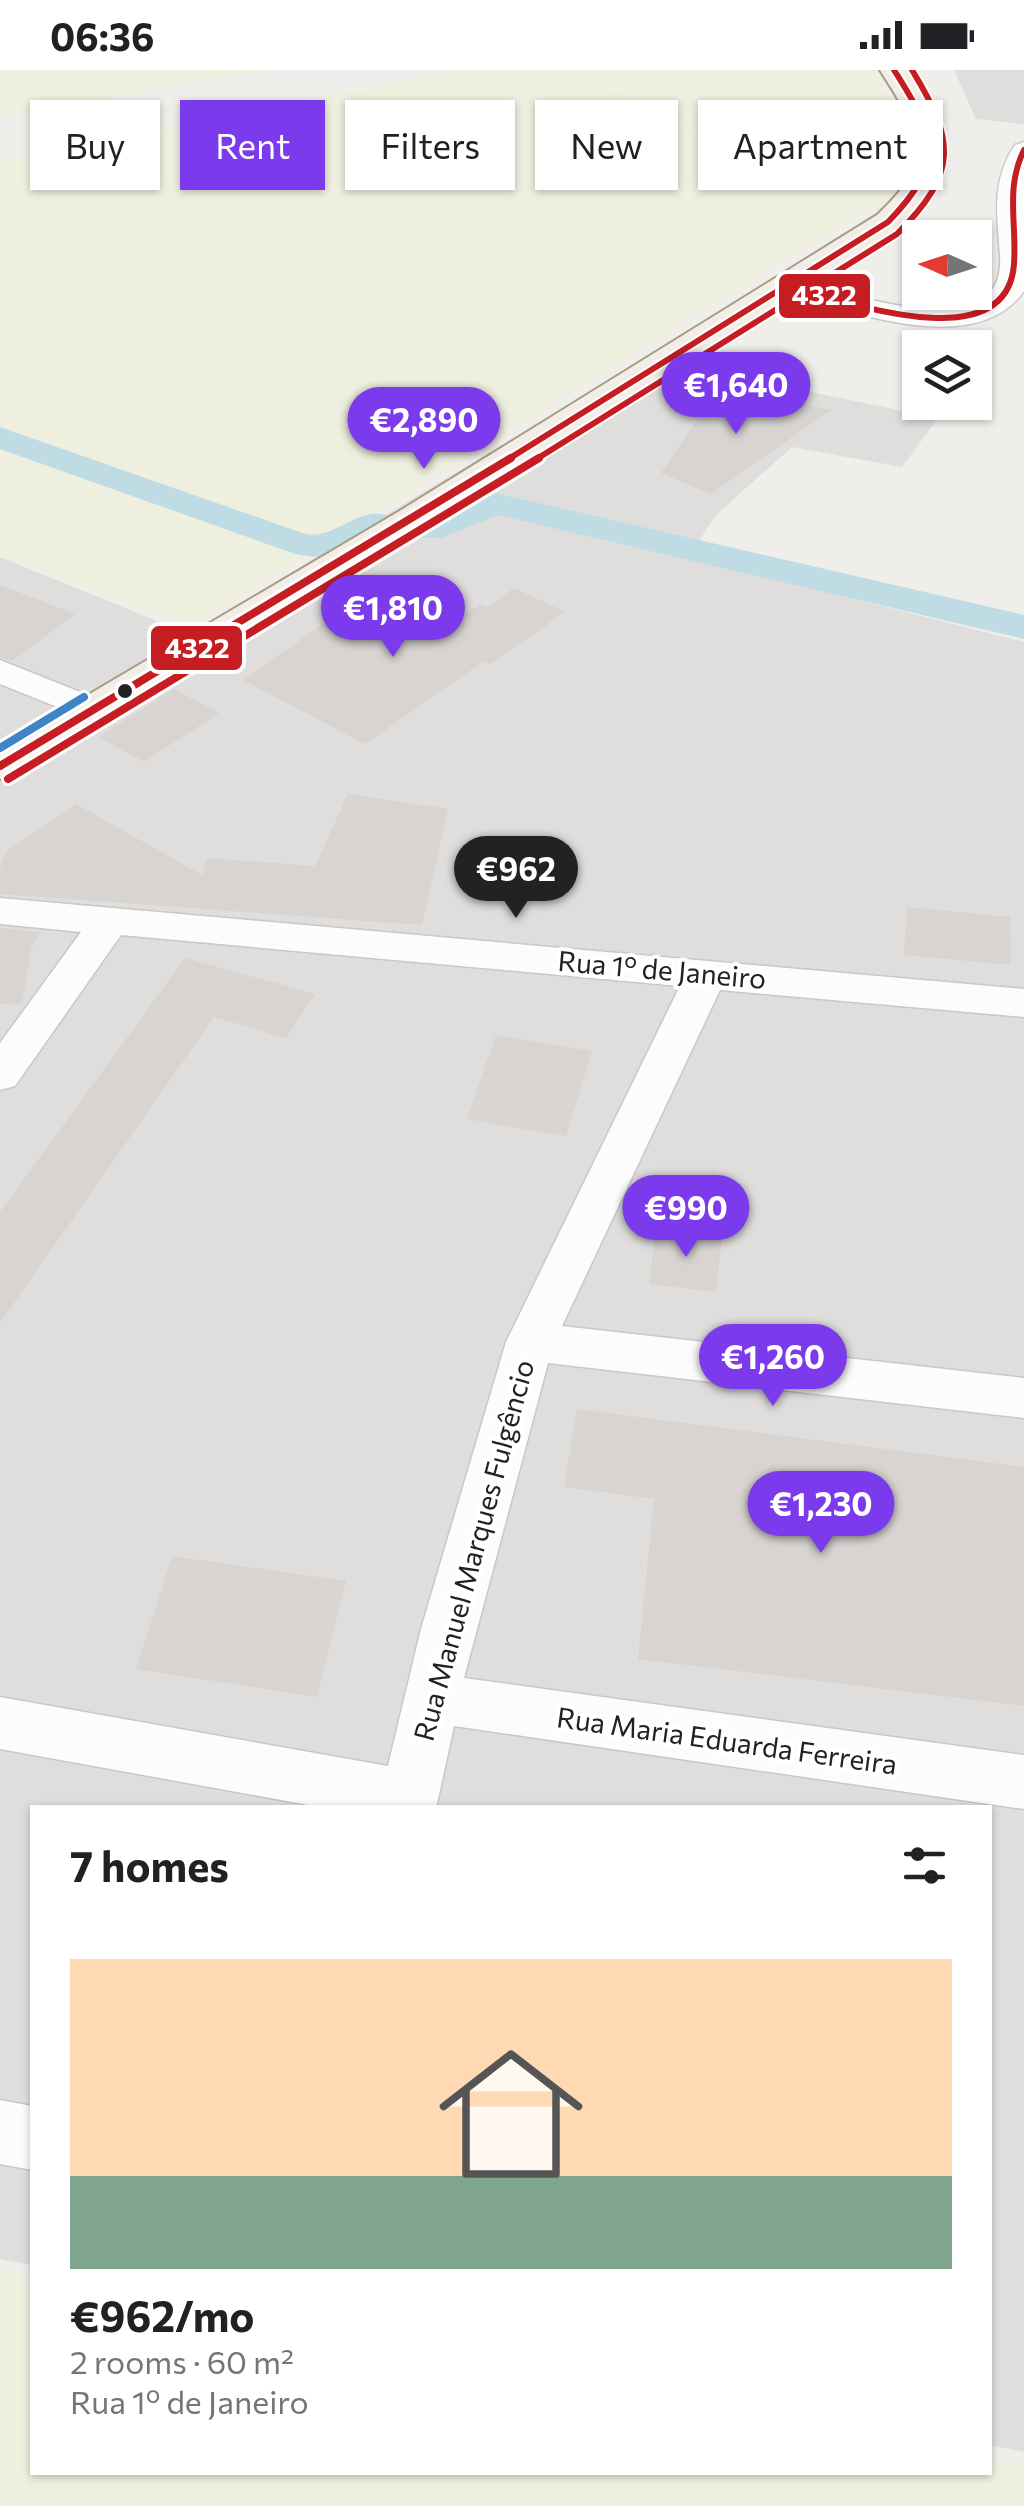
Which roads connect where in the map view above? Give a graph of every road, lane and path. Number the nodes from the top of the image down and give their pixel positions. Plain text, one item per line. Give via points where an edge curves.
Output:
1 (894, 70) edge
2 (1024, 150) edge
3 (786, 284) junction
4 (1016, 295) edge
5 (0, 671) edge
6 (92, 710) junction
7 (0, 766) edge
8 (0, 911) edge
9 (109, 922) junction
10 (707, 973) junction
11 (1024, 1003) edge
12 (0, 1075) edge
13 (530, 1342) junction
14 (1024, 1398) edge
15 (430, 1698) junction
16 (0, 1723) edge
17 (1024, 1782) edge
18 (408, 1802) edge
19 (0, 2132) edge
20 (30, 2138) edge

1 - 3 main road via 932,133 931,177 888,222
2 - 4 street via 1008,194
3 - 4 street via 932,319 968,318
3 - 6 main road
5 - 6 street
6 - 7 main road
8 - 9 street, Rua 1º de Janeiro
9 - 10 street, Rua 1º de Janeiro
9 - 12 street
10 - 11 street, Rua 1º de Janeiro
10 - 13 street, Rua Manuel Marques Fulgêncio
13 - 14 street
13 - 15 street, Rua Manuel Marques Fulgêncio
15 - 17 street, Rua Maria Eduarda Ferreira
15 - 18 street, Rua Manuel Marques Fulgêncio
16 - 18 street
19 - 20 street

